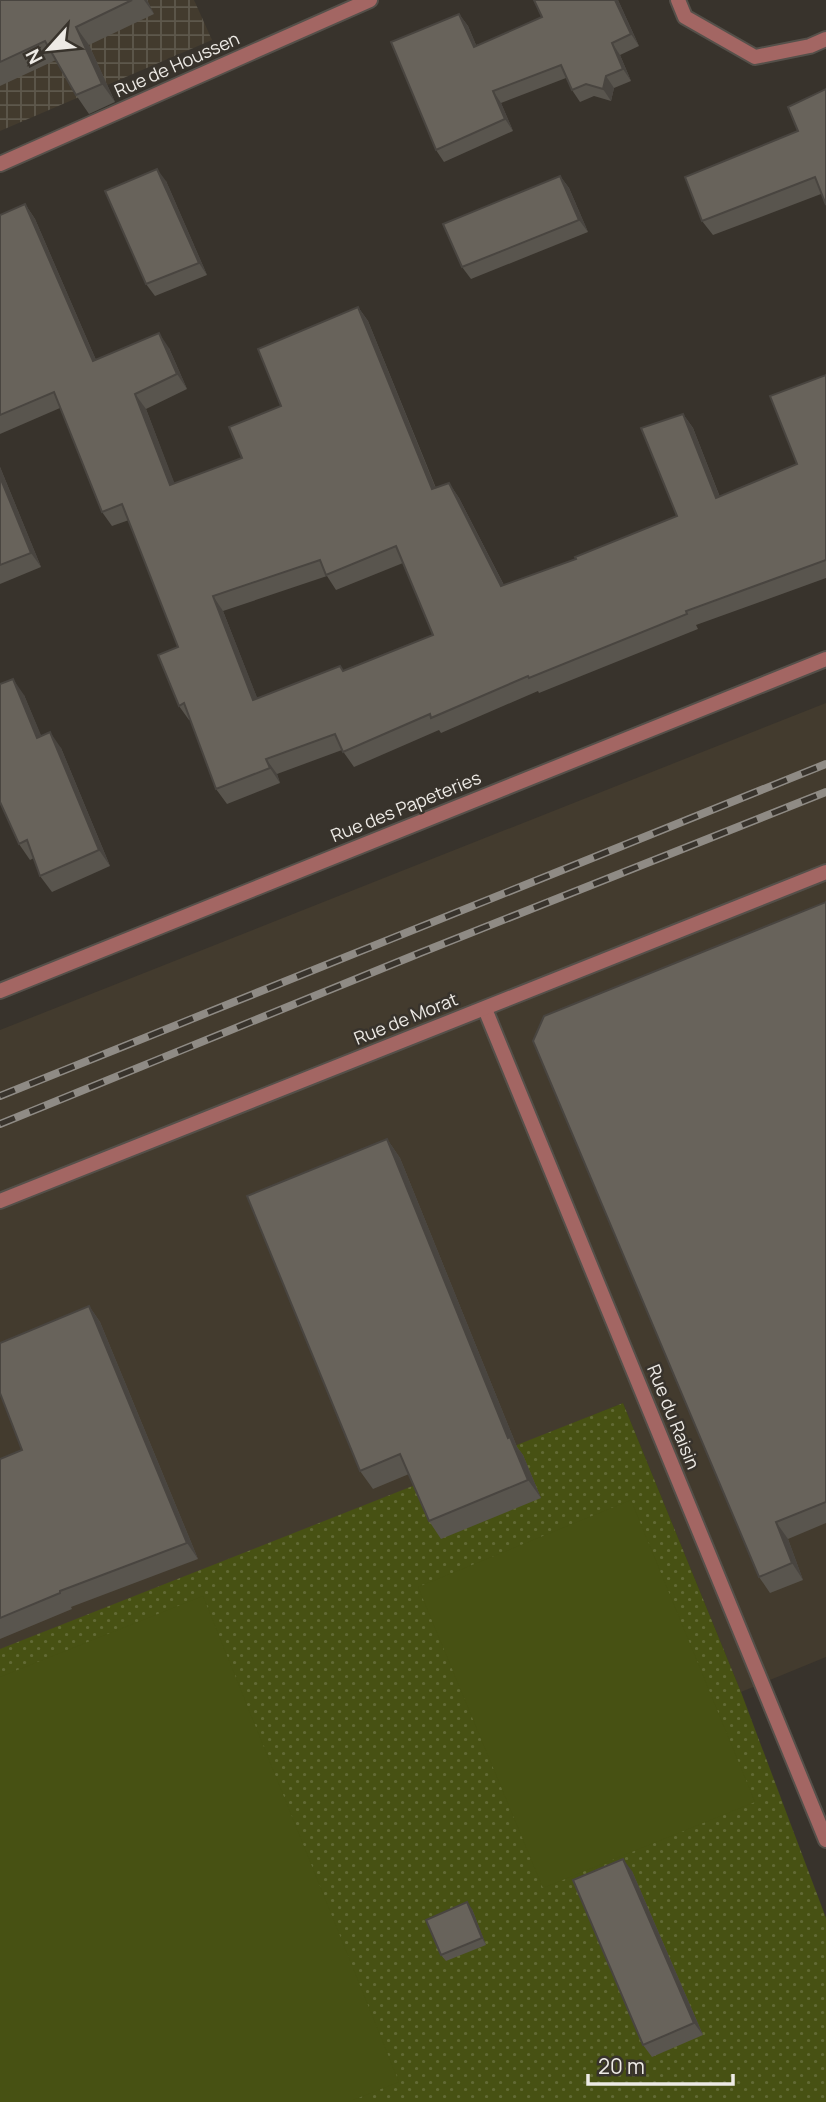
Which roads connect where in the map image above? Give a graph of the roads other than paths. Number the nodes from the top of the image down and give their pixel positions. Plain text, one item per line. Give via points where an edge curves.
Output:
1 (370, 0) edge
2 (678, 0) edge
3 (826, 40) edge
4 (0, 164) edge
5 (826, 659) edge
6 (826, 872) edge
7 (0, 991) edge
8 (485, 1009) junction
9 (0, 1200) edge
10 (826, 1839) edge

1 - 4 street, Rue de Houssen
2 - 3 street via 685,17 755,57
5 - 7 street, Rue des Papeteries
6 - 8 street, Rue de Morat
8 - 9 street, Rue de Morat
8 - 10 street, Rue du Raisin

